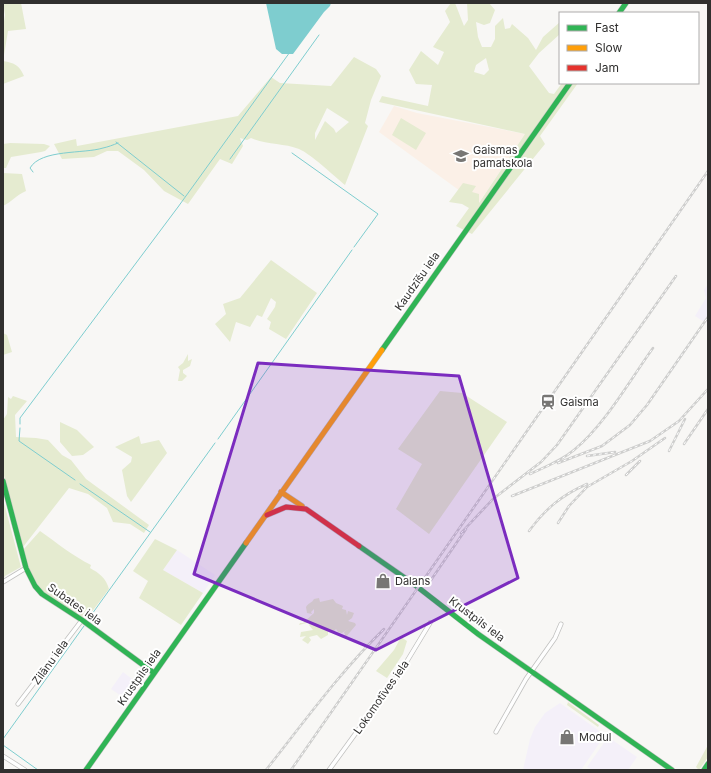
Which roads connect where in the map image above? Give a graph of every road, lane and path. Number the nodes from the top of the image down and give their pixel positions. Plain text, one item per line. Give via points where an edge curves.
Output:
1 (569, 84) edge
2 (3, 481) edge
3 (281, 492) junction
4 (306, 509) junction
5 (265, 516) junction
6 (26, 568) junction
7 (3, 581) edge
8 (82, 620) junction
9 (430, 622) dead end
10 (562, 624) dead end
11 (532, 672) junction
12 (154, 673) junction
13 (18, 704) dead end
14 (496, 732) dead end
15 (3, 756) edge
16 (708, 764) edge
17 (25, 770) edge
18 (86, 770) edge
19 (329, 770) edge
20 (672, 770) edge
21 (704, 770) edge

1 - 3 main road, Kaudzīšu iela
2 - 6 main road, Subates iela
3 - 4 main road
3 - 5 main road, Krustpils iela
4 - 5 main road, Krustpils iela via 285,506
4 - 11 main road, Krustpils iela via 422,589 478,634
5 - 12 main road, Krustpils iela
6 - 7 street
6 - 8 main road, Subates iela via 42,594
8 - 12 main road, Subates iela
8 - 13 street, Zilānu iela
9 - 19 street, Lokomotīves iela via 401,671
10 - 11 street
11 - 14 street
11 - 20 main road, Krustpils iela
12 - 18 main road, Krustpils iela
15 - 17 street
16 - 21 main road

